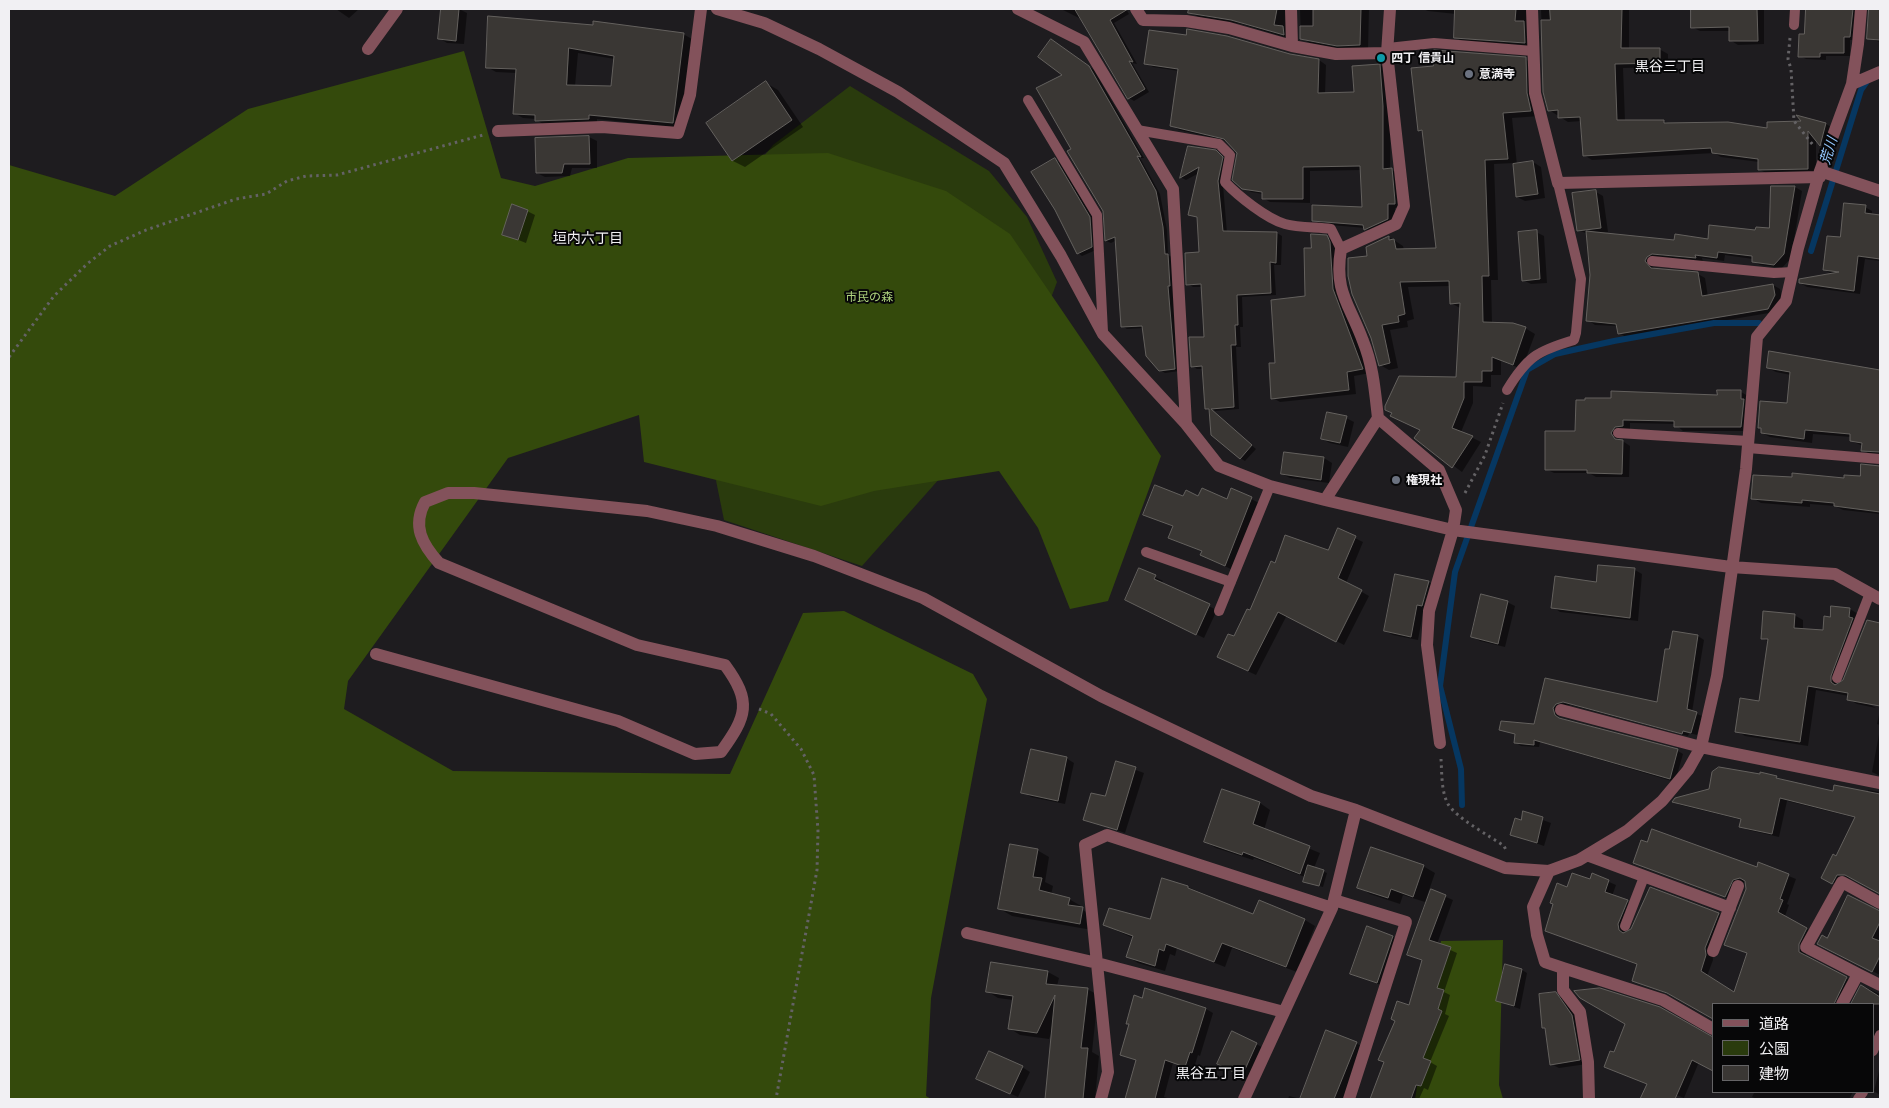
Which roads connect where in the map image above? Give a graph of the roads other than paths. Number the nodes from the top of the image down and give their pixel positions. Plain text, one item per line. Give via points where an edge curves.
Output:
1 (397, 9) edge
2 (701, 9) edge
3 (717, 9) edge
4 (1018, 9) edge
5 (1136, 9) edge
6 (1291, 9) edge
7 (1390, 9) edge
8 (1532, 9) edge
9 (1794, 9) edge
10 (1861, 9) edge
11 (1794, 26) road end
12 (1292, 46) junction
13 (368, 50) dead end
14 (1388, 50) junction
15 (1534, 50) junction
16 (1880, 72) edge
17 (1858, 82) junction
18 (1028, 100) dead end
19 (1137, 130) junction
20 (498, 131) road end
21 (1828, 175) junction
22 (1558, 183) junction
23 (1880, 192) edge
24 (1341, 249) junction
25 (1652, 261) dead end
26 (1793, 272) junction
27 (1103, 334) junction
28 (1507, 390) road end
29 (1378, 418) junction
30 (1186, 424) junction
31 (1618, 433) dead end
32 (1748, 444) junction
33 (1880, 460) edge
34 (1270, 486) junction
35 (1325, 500) junction
36 (1459, 530) junction
37 (1146, 552) dead end
38 (1731, 567) junction
39 (1231, 582) junction
40 (1875, 596) edge
41 (1219, 611) dead end
42 (376, 654) dead end
43 (1837, 678) dead end
44 (1561, 710) dead end
45 (1440, 743) road end
46 (1700, 747) junction
47 (1880, 783) edge
48 (1356, 810) junction
49 (1587, 856) junction
50 (1549, 871) junction
51 (1644, 876) junction
52 (1738, 886) dead end
53 (1880, 903) edge
54 (1333, 904) junction
55 (1730, 908) junction
56 (1625, 926) dead end
57 (967, 933) dead end
58 (1713, 952) dead end
59 (1097, 963) junction
60 (1563, 968) junction
61 (1858, 974) junction
62 (1880, 985) edge
63 (1843, 1003) edge
64 (1284, 1012) junction
65 (1712, 1028) edge
66 (1880, 1035) edge
67 (1874, 1049) edge
68 (1100, 1099) edge
69 (1244, 1099) edge
70 (1349, 1099) edge
71 (1589, 1099) edge

1 - 13 street
2 - 20 street via 690,95 678,133 602,127
3 - 27 street via 764,23 819,49 898,92 1004,163 1061,256
4 - 19 street via 1084,42
5 - 12 street via 1143,20 1186,21 1229,28
6 - 12 street
7 - 14 street
8 - 15 street
9 - 11 lane
10 - 17 street
12 - 14 street via 1336,54
14 - 15 lane via 1434,43
14 - 24 street via 1404,206 1396,224
15 - 22 street via 1535,93
16 - 17 street
17 - 21 street via 1827,154
18 - 27 lane via 1097,215
19 - 24 lane via 1219,144 1230,155 1225,182 1232,189 1285,224 1331,229
19 - 30 street via 1173,188
21 - 22 street
21 - 23 street
21 - 26 street
22 - 28 lane via 1581,279 1576,333 1574,340 1550,347 1531,358
24 - 29 street via 1339,287 1364,342 1374,382
25 - 26 lane
26 - 32 street via 1786,301 1757,337
27 - 30 street
29 - 35 street
29 - 36 street via 1439,470 1456,510
30 - 34 street via 1219,466
31 - 32 lane
32 - 33 lane
32 - 38 street
34 - 35 street
34 - 39 lane
35 - 36 street
36 - 38 street
36 - 45 street via 1429,611 1427,645
37 - 39 lane
38 - 40 street via 1835,574
38 - 46 street via 1717,676
39 - 41 lane
40 - 43 lane
42 - 48 street via 618,721 695,754 721,752 737,730 745,702 738,682 725,665 637,645 439,563 426,550 418,514 425,502 448,493 647,511 717,526 814,556 922,598 1101,696 1312,796
44 - 46 street
46 - 47 street
46 - 49 street via 1688,770 1662,800 1626,831
48 - 50 street via 1465,853 1513,868
48 - 54 street
49 - 50 street
49 - 51 street
50 - 60 street via 1533,907 1536,935 1545,962
51 - 55 street
51 - 56 lane
52 - 55 street
53 - 61 street via 1842,882 1806,947
54 - 59 street via 1107,835 1085,845
54 - 64 street
54 - 70 street via 1406,922
55 - 58 street
57 - 59 street
59 - 64 street
59 - 68 street via 1108,1072
60 - 65 street via 1663,1000
60 - 71 street via 1563,990 1580,1012 1588,1062
61 - 62 street
61 - 63 street
64 - 69 street
66 - 67 lane

